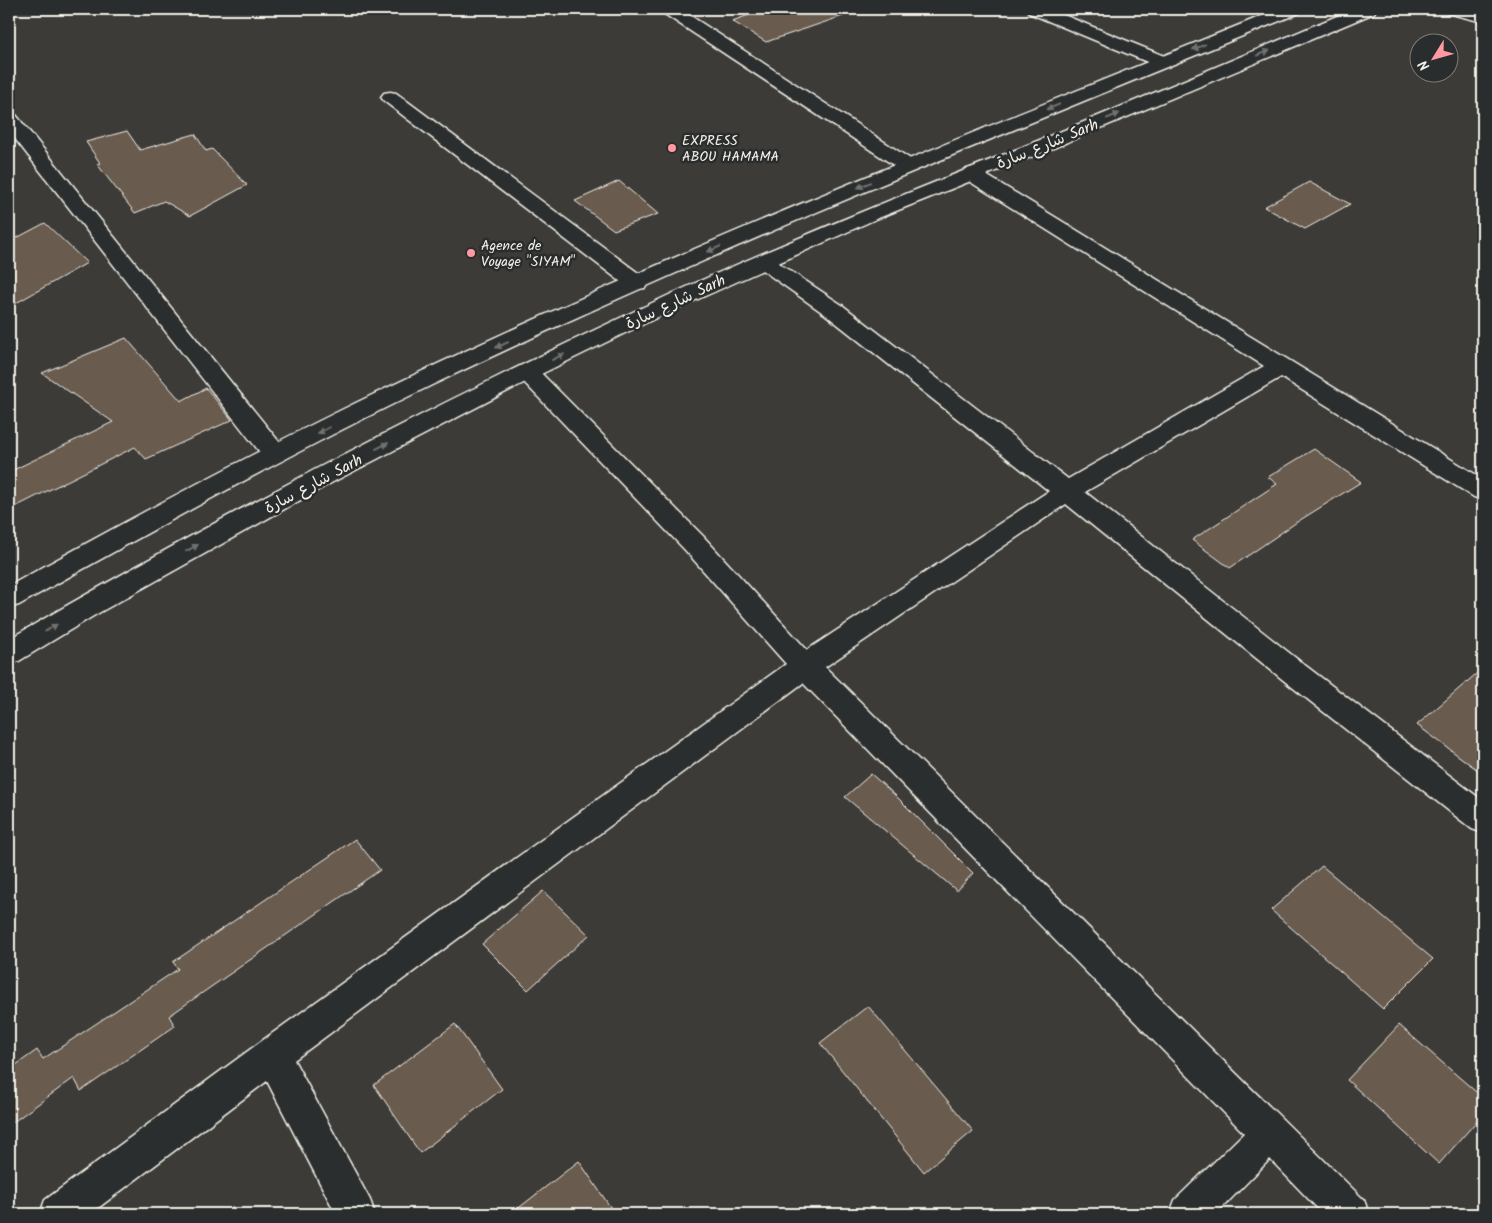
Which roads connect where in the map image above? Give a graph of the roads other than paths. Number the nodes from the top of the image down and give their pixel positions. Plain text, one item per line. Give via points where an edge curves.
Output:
1 (669, 9) edge
2 (1035, 9) edge
3 (1293, 9) edge
4 (1368, 9) edge
5 (1453, 9) edge
6 (1483, 17) edge
7 (1162, 62) junction
8 (390, 97) dead end
9 (9, 119) edge
10 (908, 166) junction
11 (971, 174) junction
12 (762, 261) junction
13 (637, 283) junction
14 (1282, 366) junction
15 (527, 372) junction
16 (275, 454) junction
17 (1067, 490) junction
18 (1483, 491) edge
19 (9, 598) edge
20 (9, 653) edge
21 (805, 666) junction
22 (1483, 819) edge
23 (272, 1055) junction
24 (1270, 1133) junction
25 (59, 1214) edge
26 (356, 1214) edge
27 (1189, 1214) edge
28 (1350, 1214) edge

1 - 10 main road
2 - 7 main road
3 -> 7 main road, شارع سارة Sarh
11 -> 4 main road, شارع سارة Sarh
5 - 6 main road
7 -> 10 main road, شارع سارة Sarh
8 - 13 main road
9 - 16 main road
10 -> 13 main road, شارع سارة Sarh
11 - 12 main road, شارع سارة Sarh
11 - 14 main road
15 -> 12 main road, شارع سارة Sarh
12 - 17 main road via 834,310
13 -> 16 main road, شارع سارة Sarh via 414,385
14 - 17 main road
14 - 18 main road
20 -> 15 main road, شارع سارة Sarh via 322,477
15 - 21 main road via 694,543
16 - 19 main road, شارع سارة Sarh
17 - 21 main road
17 - 22 main road
21 - 23 main road
21 - 24 main road
23 - 25 main road
23 - 26 main road
24 - 27 main road
24 - 28 main road

